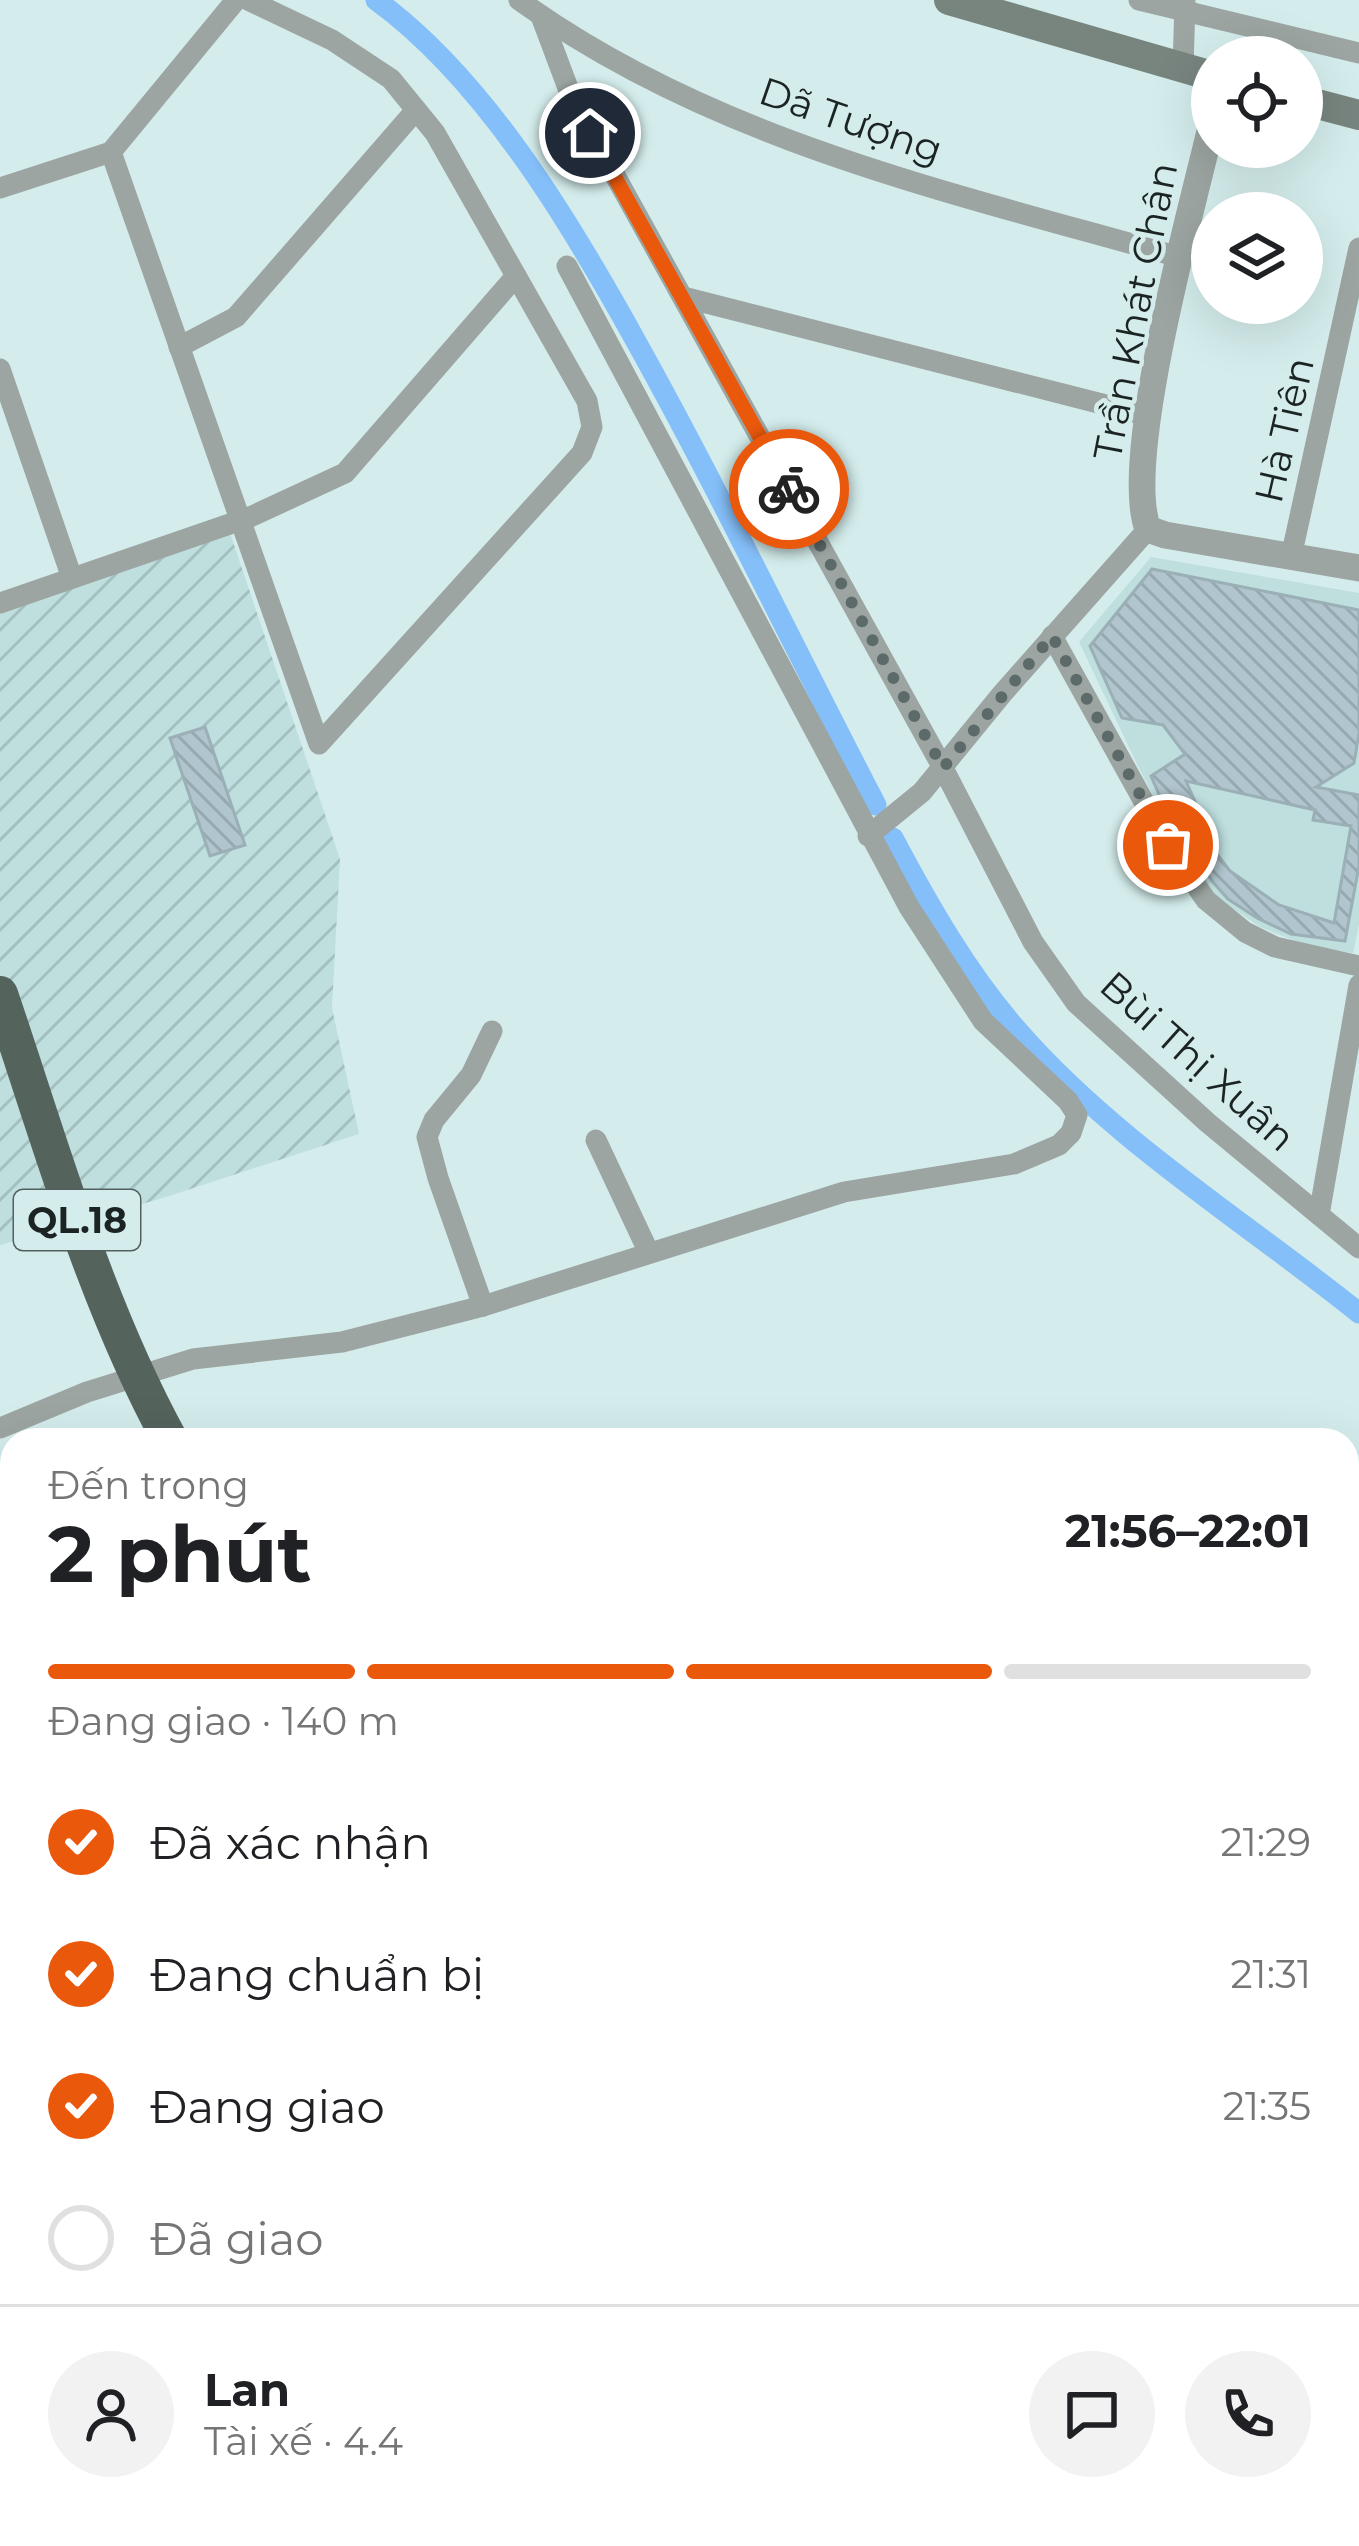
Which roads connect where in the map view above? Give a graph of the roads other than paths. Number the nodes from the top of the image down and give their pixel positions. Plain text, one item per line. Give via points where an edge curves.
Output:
1 (236, 0) edge
2 (248, 0) edge
3 (519, 0) edge
4 (949, 0) edge
5 (1139, 0) edge
6 (1184, 6) edge
7 (541, 16) junction
8 (1191, 42) edge
9 (1359, 53) edge
10 (1191, 70) edge
11 (1323, 106) edge
12 (416, 110) junction
13 (1359, 116) edge
14 (111, 152) junction
15 (1202, 168) edge
16 (0, 188) edge
17 (1359, 248) edge
18 (1182, 258) junction
19 (567, 266) dead end
20 (516, 276) junction
21 (682, 298) junction
22 (1350, 346) edge
23 (179, 347) junction
24 (0, 369) edge
25 (1149, 416) junction
26 (240, 520) junction
27 (1148, 529) junction
28 (1292, 557) junction
29 (1359, 568) edge
30 (72, 578) junction
31 (0, 603) edge
32 (1052, 636) junction
33 (943, 768) junction
34 (868, 836) junction
35 (1359, 966) edge
36 (1359, 985) edge
37 (0, 994) edge
38 (492, 1031) dead end
39 (596, 1140) dead end
40 (1318, 1215) junction
41 (1359, 1248) edge
42 (649, 1252) junction
43 (483, 1306) junction
44 (138, 1374) junction
45 (0, 1428) edge
46 (164, 1428) edge

1 - 14 street
2 - 12 street via 332,40 391,79
3 - 7 street, Dã Tượng
4 - 10 main road
5 - 6 street
6 - 8 street
6 - 9 street
7 - 18 street, Dã Tượng via 659,86 789,142
7 - 21 street, Bùi Thị Xuân via 571,96
11 - 13 main road
12 - 20 street
12 - 23 street via 236,317
14 - 16 street
14 - 23 street
15 - 18 street, Trần Khát Chân
17 - 22 street, Hà Tiên
18 - 25 street, Trần Khát Chân
19 - 34 street
20 - 26 street via 345,473
20 - 26 street via 587,401 592,427 582,453 319,744
21 - 25 street
21 - 33 street, Bùi Thị Xuân
22 - 28 street, Hà Tiên
23 - 26 street
24 - 30 street
25 - 27 street, Trần Khát Chân via 1140,491
26 - 30 street
27 - 28 street
27 - 32 street
28 - 29 street
30 - 31 street
32 - 33 street
32 - 35 street via 1206,900 1275,947
33 - 34 street
33 - 40 street, Bùi Thị Xuân via 1034,943 1076,1003
34 - 42 street via 983,1022 1074,1107 1076,1123 1059,1144 1014,1164 844,1192
36 - 40 street
37 - 44 highway, QL.18
38 - 43 street via 428,1137
39 - 42 street
40 - 41 street, Bùi Thị Xuân
42 - 43 street
43 - 44 street via 342,1342 193,1359
44 - 45 street
44 - 46 highway, QL.18

